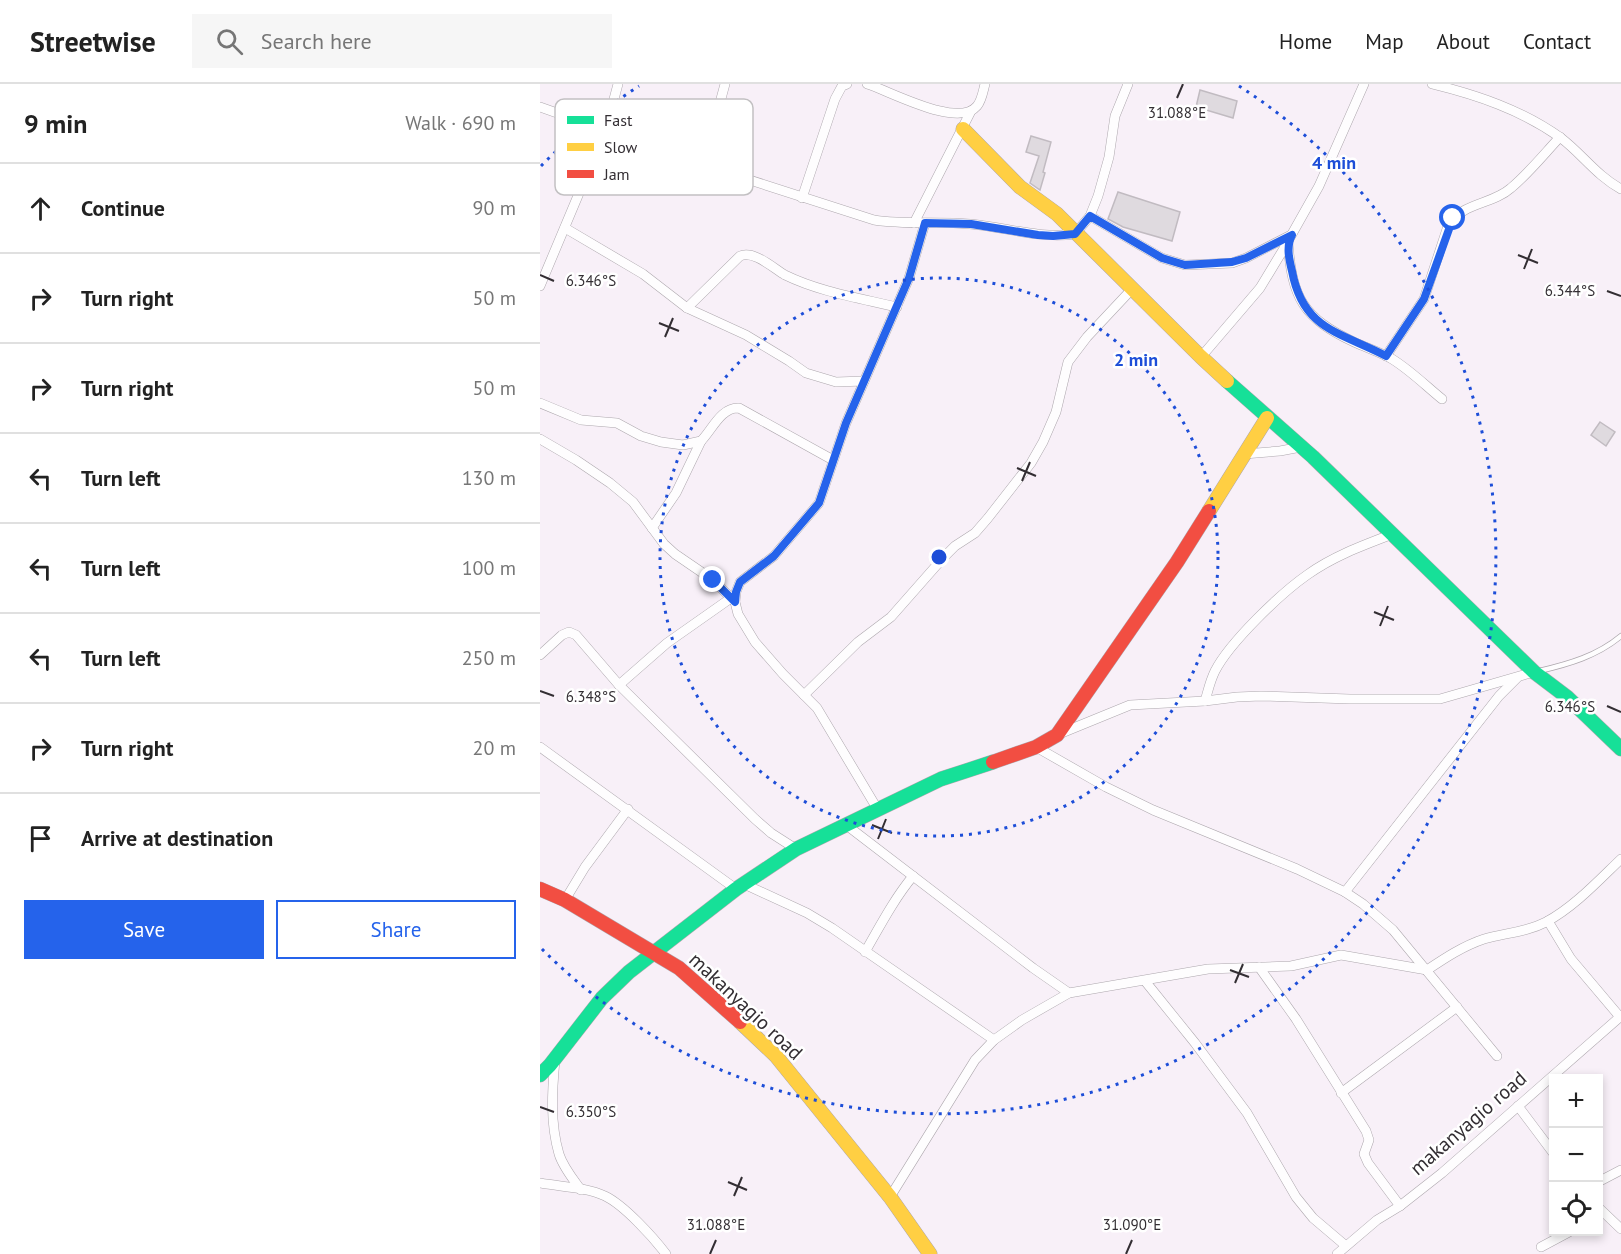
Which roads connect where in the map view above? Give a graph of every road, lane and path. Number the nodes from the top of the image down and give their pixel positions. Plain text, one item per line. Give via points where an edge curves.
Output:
1 (618, 84) edge
2 (725, 84) edge
3 (847, 84) edge
4 (867, 84) edge
5 (985, 84) edge
6 (1128, 84) edge
7 (1364, 84) edge
8 (1432, 84) edge
9 (614, 99) edge
10 (721, 99) edge
11 (540, 107) edge
12 (971, 111) junction
13 (555, 112) edge
14 (963, 129) junction
15 (1560, 137) junction
16 (753, 182) edge
17 (1621, 189) edge
18 (578, 195) edge
19 (802, 198) junction
20 (1090, 216) junction
21 (914, 223) junction
22 (925, 223) junction
23 (564, 228) junction
24 (1075, 234) junction
25 (1290, 238) junction
26 (540, 286) edge
27 (1132, 289) junction
28 (897, 307) junction
29 (687, 308) junction
30 (1386, 356) junction
31 (1201, 357) junction
32 (864, 381) junction
33 (1443, 399) dead end
34 (540, 403) edge
35 (1267, 418) junction
36 (540, 439) edge
37 (701, 441) junction
38 (1301, 447) junction
39 (1244, 454) junction
40 (833, 460) junction
41 (652, 528) junction
42 (1390, 535) junction
43 (733, 600) junction
44 (1621, 636) edge
45 (540, 654) edge
46 (1534, 672) junction
47 (1519, 676) junction
48 (619, 685) junction
49 (804, 695) junction
50 (1205, 701) junction
51 (1057, 735) junction
52 (540, 747) edge
53 (1036, 747) junction
54 (1621, 749) edge
55 (628, 809) junction
56 (878, 810) junction
57 (845, 824) junction
58 (796, 849) junction
59 (1621, 859) edge
60 (913, 876) junction
61 (740, 886) junction
62 (540, 889) edge
63 (1345, 892) junction
64 (565, 900) junction
65 (1548, 921) junction
66 (653, 952) junction
67 (865, 952) junction
68 (1259, 967) junction
69 (1427, 970) junction
70 (1145, 981) junction
71 (1069, 993) junction
72 (1457, 1007) junction
73 (1620, 1016) edge
74 (994, 1040) junction
75 (1497, 1056) dead end
76 (555, 1060) junction
77 (540, 1075) edge
78 (1341, 1093) junction
79 (1518, 1106) junction
80 (1549, 1147) edge
81 (1621, 1170) edge
82 (1603, 1180) edge
83 (540, 1183) edge
84 (581, 1190) junction
85 (890, 1197) junction
86 (1400, 1206) junction
87 (1603, 1213) edge
88 (1621, 1229) edge
89 (1562, 1236) edge
90 (1346, 1246) junction
91 (1541, 1247) dead end
92 (666, 1254) edge
93 (930, 1254) edge
94 (1337, 1254) edge

1 - 9 street
2 - 10 street
3 - 19 street via 835,99
4 - 12 street via 933,110
5 - 12 street via 978,105
6 - 20 street via 1115,116 1106,173
7 - 25 street via 1319,186
8 - 15 street via 1493,102
11 - 13 street
12 - 14 street
14 - 21 street
14 - 24 street via 1020,187 1047,206
15 - 17 street via 1599,175
15 - 30 street via 1510,190 1453,218 1424,299
16 - 19 street
18 - 23 street
19 - 21 street via 874,220
20 - 24 street
20 - 25 street via 1162,258 1185,265 1239,261
21 - 22 street
22 - 24 street via 971,224 1038,235
22 - 28 street
23 - 26 street
23 - 29 street via 643,274
24 - 27 street
25 - 30 street via 1295,285 1311,316 1335,333
25 - 31 street via 1260,288
27 - 31 street
27 - 49 street via 1068,362 1056,412 1043,442 988,518 943,558 891,617 858,642
28 - 29 street via 816,288 745,254
28 - 32 street
29 - 32 street via 746,335 806,373 836,382
30 - 33 street
31 - 35 street
32 - 40 street
34 - 37 street via 581,420 617,423 661,442 682,445
35 - 38 street
35 - 39 street
36 - 41 street via 610,483 633,502
37 - 40 street via 718,419 739,408
37 - 41 street via 676,494
38 - 39 street
38 - 42 street
39 - 51 street via 1170,572
40 - 43 street via 819,503 774,556 740,582
41 - 43 street via 675,554 713,580
42 - 46 street
42 - 50 street via 1326,564 1284,595 1220,661
43 - 48 street via 667,643
43 - 49 street via 755,642
44 - 46 lane via 1573,663
45 - 48 street via 571,632
46 - 47 street
46 - 54 street via 1567,697
47 - 50 street via 1440,699 1237,696
47 - 63 street via 1499,696
48 - 58 street via 755,819
49 - 56 street via 828,725
50 - 51 street via 1130,705
51 - 53 street
52 - 55 street
53 - 56 street via 941,779
53 - 63 street via 1153,810
55 - 61 street
55 - 64 street
56 - 57 street
57 - 58 street
57 - 60 street
58 - 61 street
59 - 65 street
60 - 67 street
60 - 71 street
61 - 66 street
61 - 67 street via 807,913
62 - 64 street, makanyagio road
63 - 69 street via 1393,930
64 - 66 street, makanyagio road
65 - 69 street via 1463,947
65 - 73 street via 1571,959
66 - 76 street via 602,998
66 - 85 street, makanyagio road via 679,968 776,1056
67 - 74 street
68 - 69 street via 1341,956
68 - 70 street via 1208,969
68 - 78 street
69 - 72 street
70 - 71 street
70 - 90 street via 1247,1113 1296,1197 1313,1218
71 - 74 street
72 - 75 street
72 - 78 street
73 - 79 street, makanyagio road
74 - 85 street via 975,1060
76 - 77 street
76 - 84 street via 552,1102 559,1155
78 - 86 street via 1369,1137 1364,1153 1368,1163
79 - 80 street
79 - 86 street, makanyagio road
81 - 82 street
83 - 84 street
84 - 92 street via 607,1196 646,1229
85 - 93 street, makanyagio road
86 - 90 street, makanyagio road
87 - 88 street
89 - 91 street
90 - 94 street, makanyagio road

